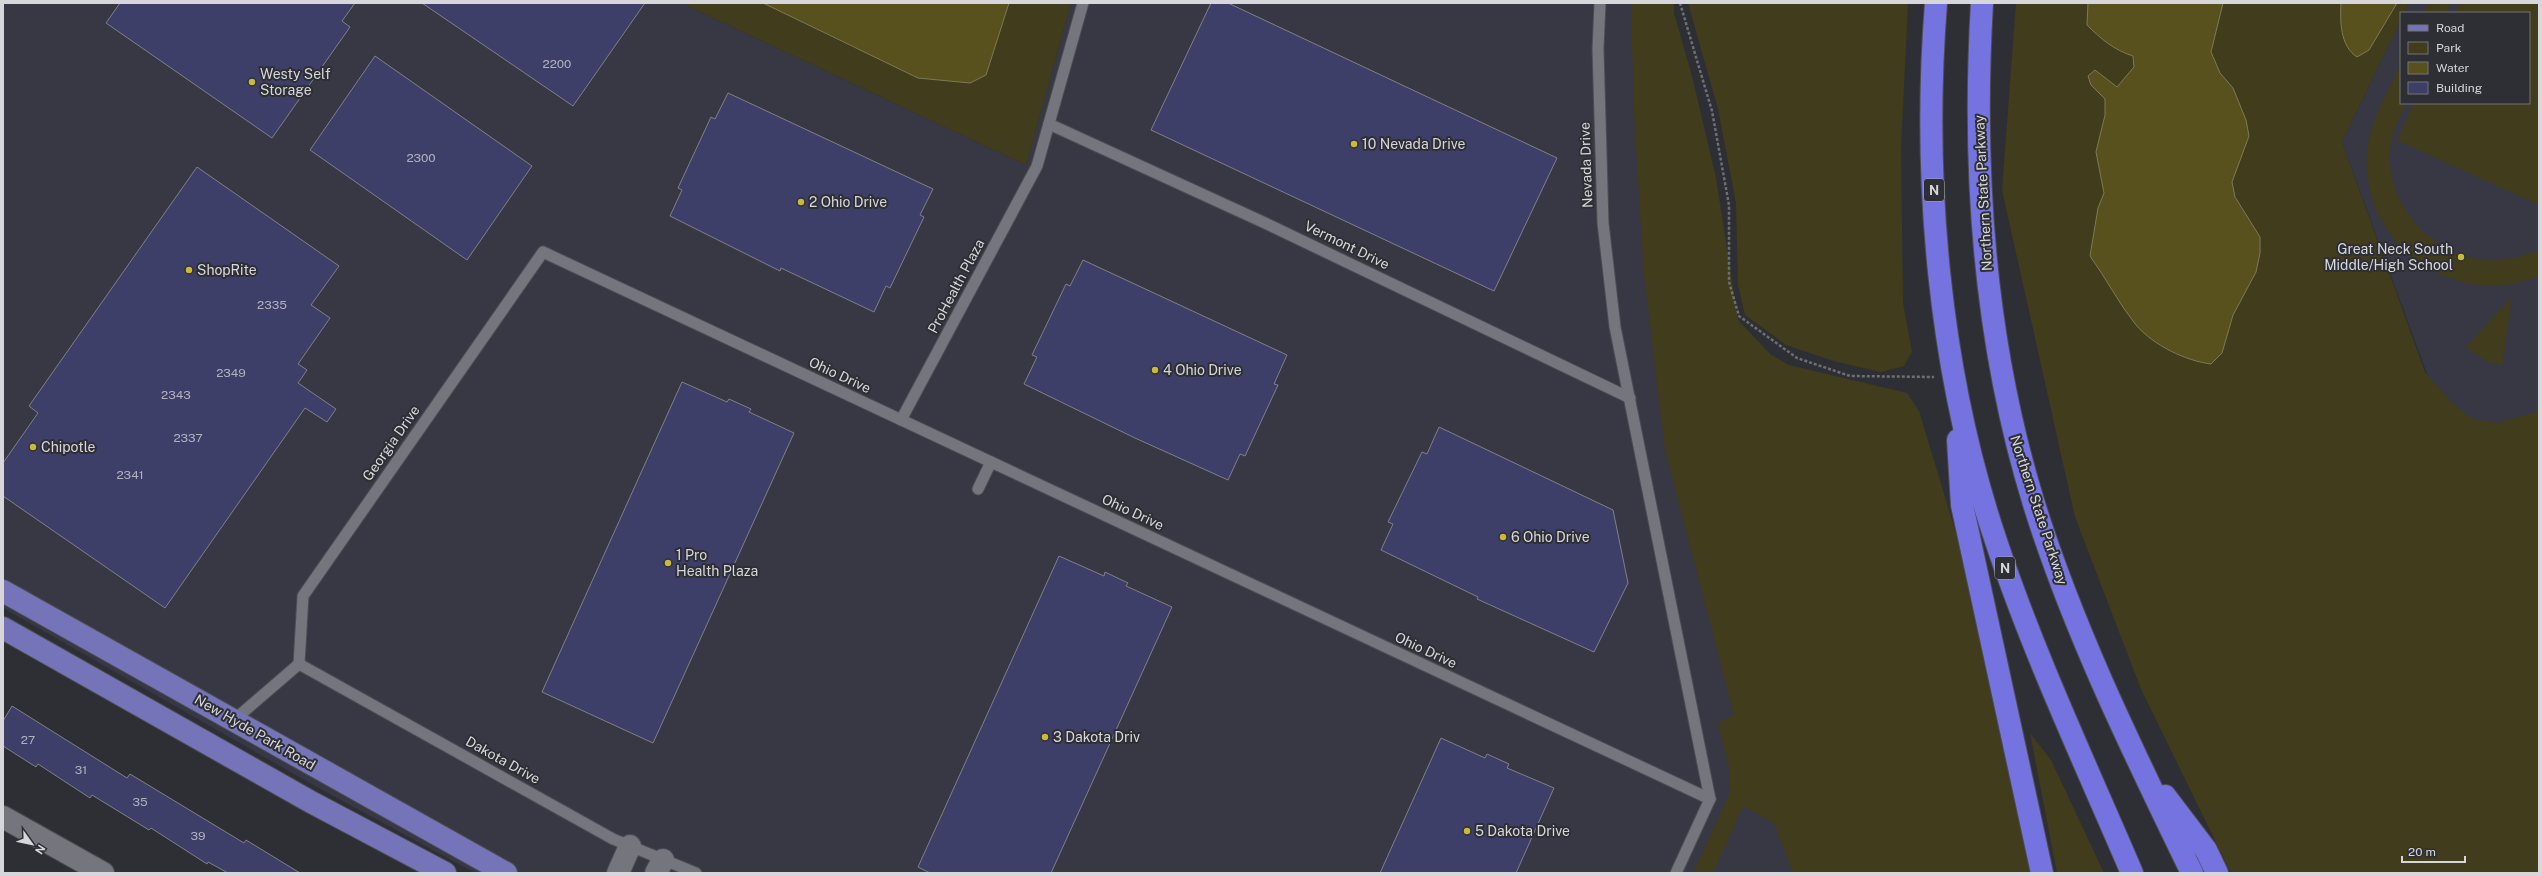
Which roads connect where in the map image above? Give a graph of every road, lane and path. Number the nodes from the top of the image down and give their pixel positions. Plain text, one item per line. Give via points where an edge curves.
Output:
1 (1083, 3) edge
2 (1600, 3) edge
3 (1680, 3) edge
4 (1936, 3) edge
5 (1982, 3) edge
6 (1049, 124) junction
7 (543, 252) joint
8 (1954, 377) junction
9 (1630, 398) junction
10 (901, 420) junction
11 (991, 462) junction
12 (978, 489) dead end
13 (3, 591) edge
14 (3, 628) edge
15 (299, 664) junction
16 (234, 720) junction
17 (2138, 760) junction
18 (1710, 799) junction
19 (3, 818) edge
20 (630, 846) junction
21 (660, 866) edge
22 (103, 873) edge
23 (445, 873) edge
24 (506, 873) edge
25 (618, 873) edge
26 (696, 873) edge
27 (1676, 873) edge
28 (2042, 873) edge
29 (2132, 873) edge
30 (2192, 873) edge
31 (2217, 873) edge

1 - 6 lane, ProHealth Plaza
2 - 9 lane, Nevada Drive via 1598,49 1603,223 1615,326
3 - 8 path via 1712,111 1729,205 1729,282 1739,316 1797,358 1850,376
4 - 8 highway, N via 1932,84 1936,235
5 - 17 highway, Northern State Parkway via 1979,127 1981,201 1987,278 1998,353 2012,421 2034,504 2059,576 2088,650
6 - 9 lane, Vermont Drive via 1266,223
6 - 10 lane, ProHealth Plaza via 1037,166
7 - 10 lane, Ohio Drive
7 - 15 lane, Georgia Drive via 303,596
8 - 28 highway via 1962,505
8 - 29 highway, N via 1995,539 2020,609
9 - 18 lane, Nevada Drive
10 - 11 lane, Ohio Drive
11 - 12 lane
11 - 18 lane, Ohio Drive
13 - 16 main road, New Hyde Park Road
14 - 23 main road via 311,802
15 - 16 lane
15 - 20 lane, Dakota Drive via 613,839
16 - 24 main road, New Hyde Park Road
17 - 30 highway, Northern State Parkway
17 - 31 highway via 2206,850
18 - 27 lane
19 - 22 street
20 - 21 lane, Dakota Drive
20 - 25 street
21 - 26 lane, Dakota Drive

